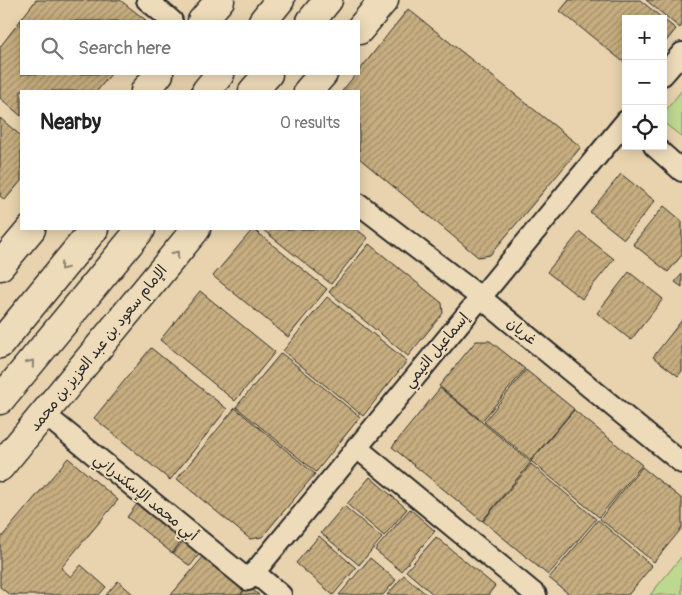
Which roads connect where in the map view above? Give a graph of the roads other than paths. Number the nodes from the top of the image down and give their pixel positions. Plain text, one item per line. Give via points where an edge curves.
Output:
1 (147, 0) edge
2 (220, 0) edge
3 (280, 0) edge
4 (328, 0) edge
5 (384, 0) edge
6 (171, 20) edge
7 (203, 20) edge
8 (264, 20) edge
9 (311, 20) edge
10 (360, 29) edge
11 (682, 53) edge
12 (667, 70) edge
13 (158, 75) edge
14 (219, 75) edge
15 (267, 75) edge
16 (322, 75) edge
17 (146, 90) edge
18 (207, 90) edge
19 (254, 90) edge
20 (309, 90) edge
21 (622, 126) edge
22 (658, 150) edge
23 (682, 171) edge
24 (360, 205) edge
25 (30, 230) edge
26 (93, 230) edge
27 (139, 230) edge
28 (195, 230) edge
29 (0, 266) edge
30 (480, 297) junction
31 (0, 344) edge
32 (0, 400) edge
33 (44, 414) junction
34 (356, 447) junction
35 (682, 462) edge
36 (0, 467) edge
37 (251, 576) junction
38 (281, 595) edge
39 (536, 595) edge

1 - 6 street
2 - 7 street
3 - 8 street
4 - 9 street
5 - 10 street
11 - 12 street
13 - 17 street
14 - 18 street
15 - 19 street
16 - 20 street
21 - 30 street, إسماعيل التيمي
22 - 23 street
24 - 30 street, غريان
25 - 29 street
26 -> 31 street
32 -> 27 street
33 -> 28 street, الإمام سعود بن عبد العزيز بن محمد
30 - 34 street, إسماعيل التيمي
30 - 35 street, غريان
33 - 36 street, الإمام سعود بن عبد العزيز بن محمد
33 - 37 street, أبي محمد الإسكندراني
34 - 37 street, إسماعيل التيمي
34 - 39 street
37 - 38 street, أبي محمد الإسكندراني

